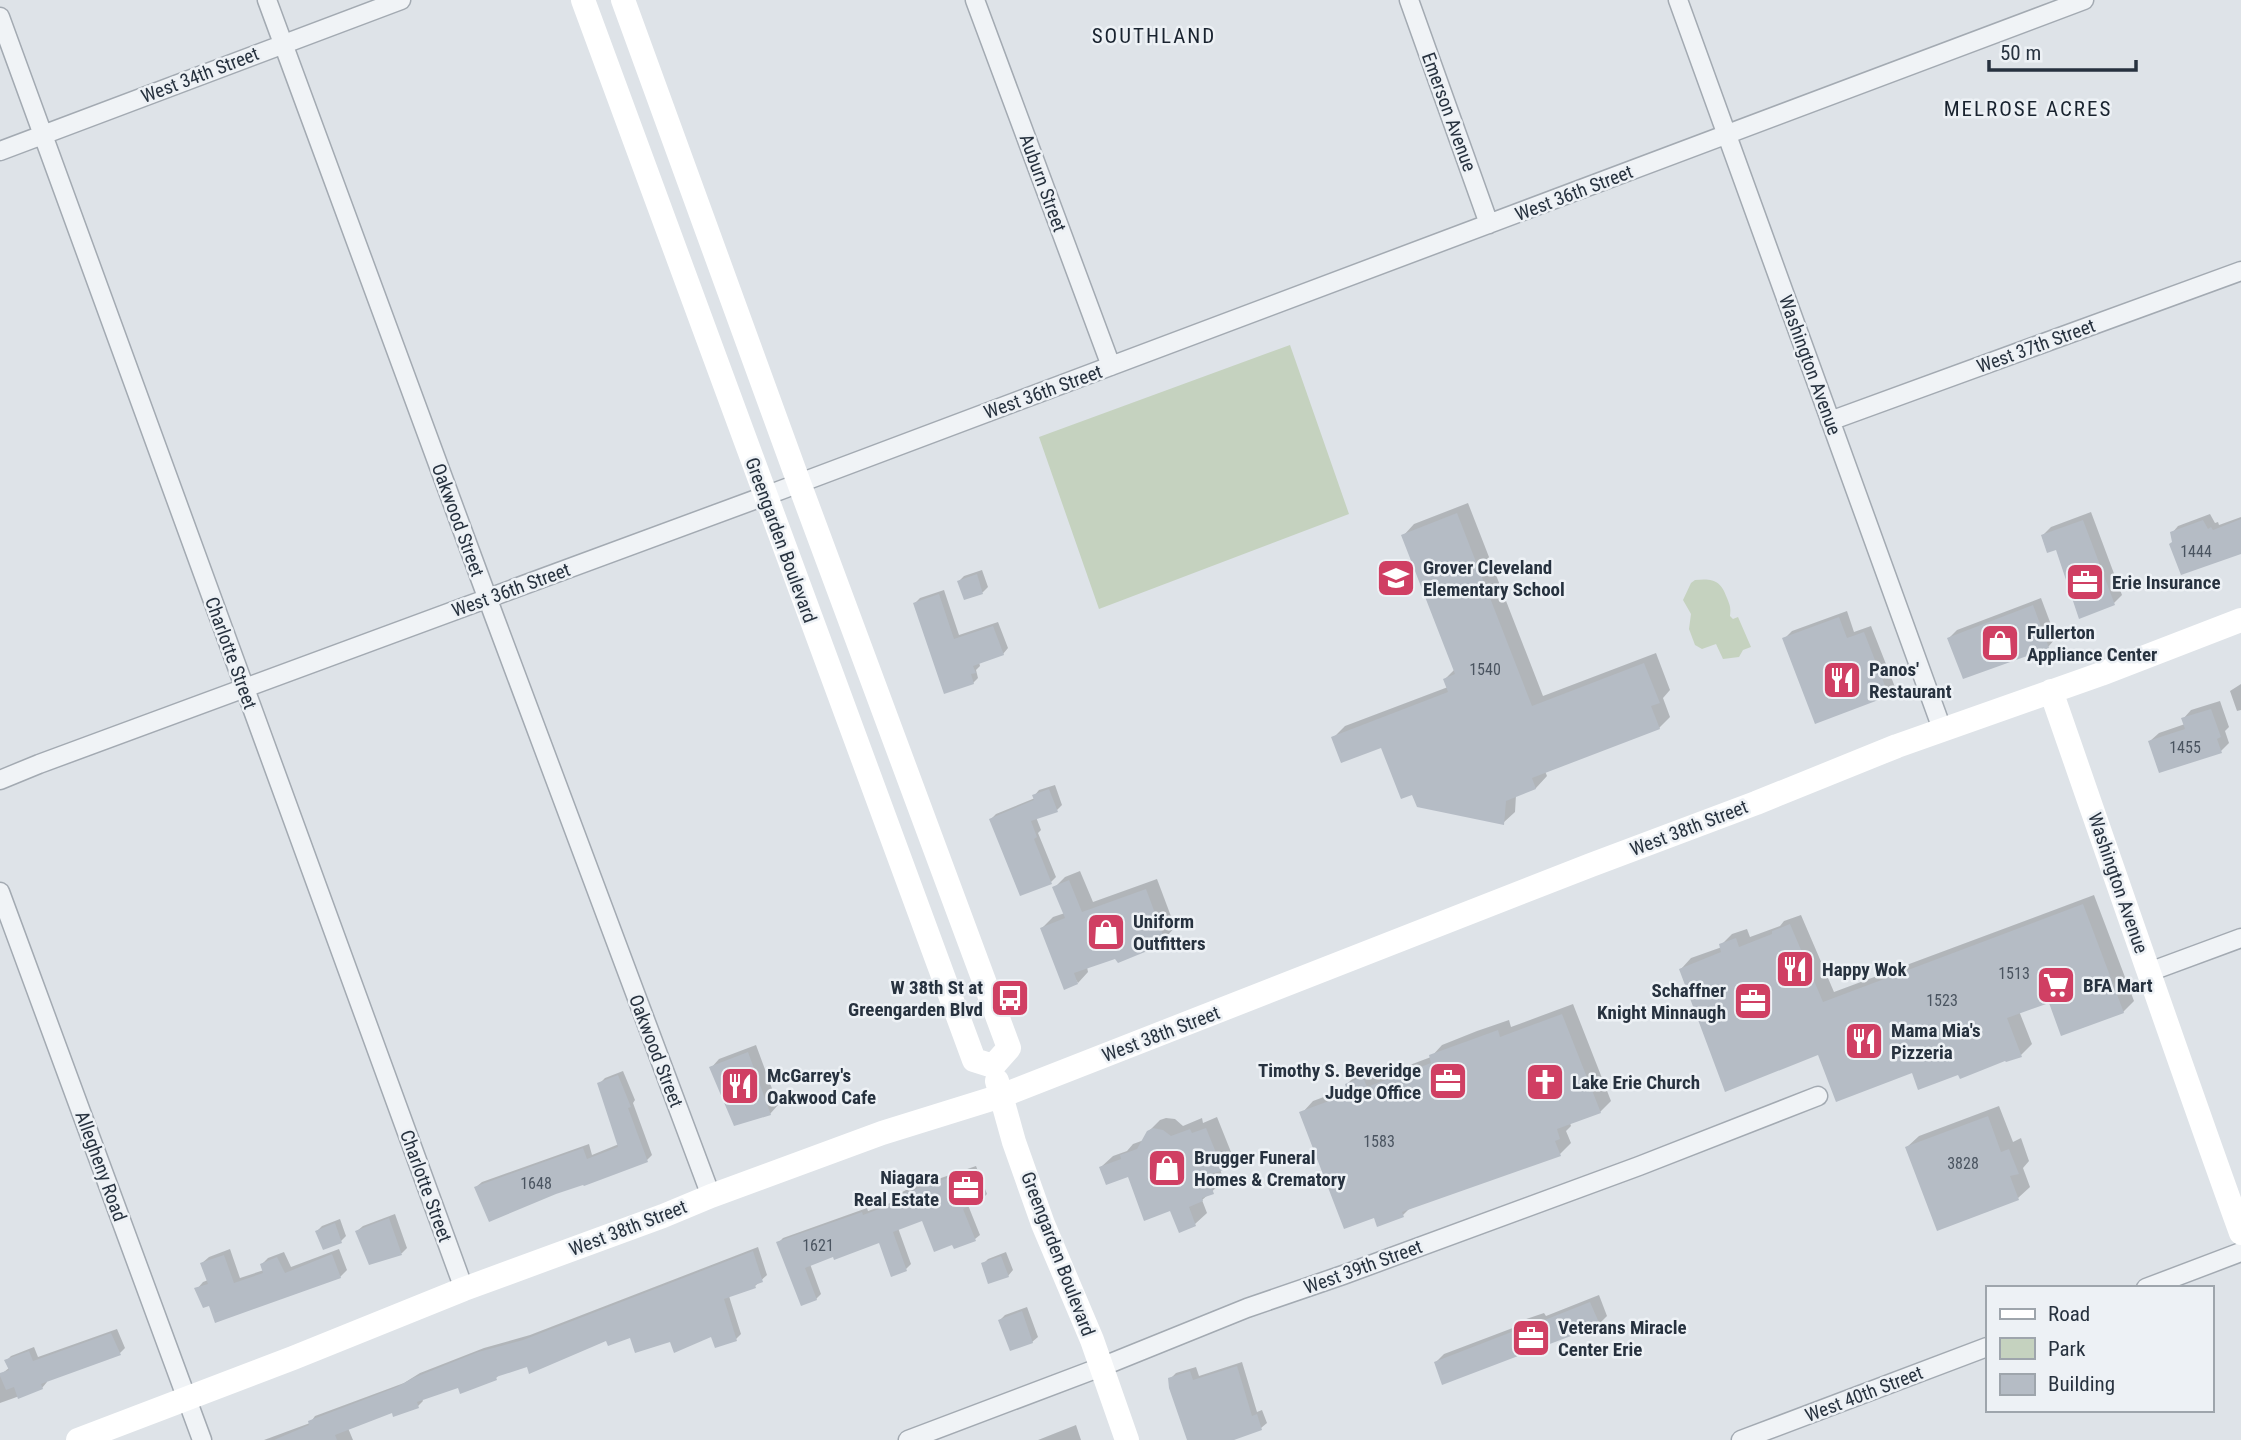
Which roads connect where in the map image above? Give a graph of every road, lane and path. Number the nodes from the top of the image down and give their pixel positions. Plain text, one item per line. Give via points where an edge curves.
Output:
1 (267, 0) edge
2 (401, 0) edge
3 (583, 0) edge
4 (623, 0) edge
5 (975, 0) edge
6 (1409, 0) edge
7 (1678, 0) edge
8 (2084, 0) edge
9 (0, 18) edge
10 (283, 44) junction
11 (43, 134) junction
12 (1726, 135) junction
13 (0, 151) edge
14 (1489, 224) junction
15 (2241, 271) edge
16 (1111, 366) junction
17 (1830, 421) junction
18 (799, 483) junction
19 (765, 496) junction
20 (487, 599) junction
21 (2241, 620) edge
22 (244, 687) junction
23 (2051, 691) junction
24 (1942, 729) junction
25 (0, 780) edge
26 (0, 892) edge
27 (2241, 938) edge
28 (2150, 972) junction
29 (993, 1066) junction
30 (1001, 1096) junction
31 (1818, 1096) dead end
32 (711, 1196) junction
33 (2241, 1233) edge
34 (2241, 1252) edge
35 (2151, 1286) edge
36 (464, 1289) junction
37 (1986, 1348) edge
38 (1101, 1367) junction
39 (187, 1399) junction
40 (78, 1440) edge
41 (202, 1440) edge
42 (908, 1440) edge
43 (1126, 1440) edge
44 (1741, 1440) edge

1 - 10 street, Oakwood Street
2 - 10 street, West 34th Street
3 - 19 street, Greengarden Boulevard
4 - 18 street, Greengarden Boulevard
5 - 16 street, Auburn Street
6 - 14 street, Emerson Avenue
7 - 12 street, Washington Avenue
8 - 12 street, West 36th Street
9 - 11 street, Charlotte Street
10 - 11 street, West 34th Street
10 - 20 street, Oakwood Street
11 - 13 street, West 34th Street
11 - 22 street, Charlotte Street
12 - 14 street, West 36th Street
12 - 17 street, Washington Avenue
14 - 16 street, West 36th Street
15 - 17 street, West 37th Street
16 - 18 street, West 36th Street
17 - 24 street, Washington Avenue
18 - 19 street, West 36th Street
18 - 29 street, Greengarden Boulevard via 1009,1048
19 - 20 street, West 36th Street
19 - 29 street, Greengarden Boulevard via 974,1060
20 - 22 street, West 36th Street
20 - 32 street, Oakwood Street
21 - 23 street, West 38th Street
22 - 25 street, West 36th Street
22 - 36 street, Charlotte Street
23 - 24 street, West 38th Street
23 - 28 street, Washington Avenue
24 - 30 street, West 38th Street
26 - 39 street, Allegheny Road
27 - 28 street
28 - 33 street, Washington Avenue
29 - 30 street, Greengarden Boulevard
30 - 32 street, West 38th Street via 882,1133
30 - 38 street, Greengarden Boulevard via 1043,1224
31 - 38 street, West 39th Street via 1235,1312
32 - 36 street, West 38th Street
34 - 35 street
36 - 39 street, West 38th Street
37 - 44 street, West 40th Street
38 - 42 street, West 39th Street
38 - 43 street, Greengarden Boulevard
39 - 40 street, West 38th Street
39 - 41 street, Allegheny Road

